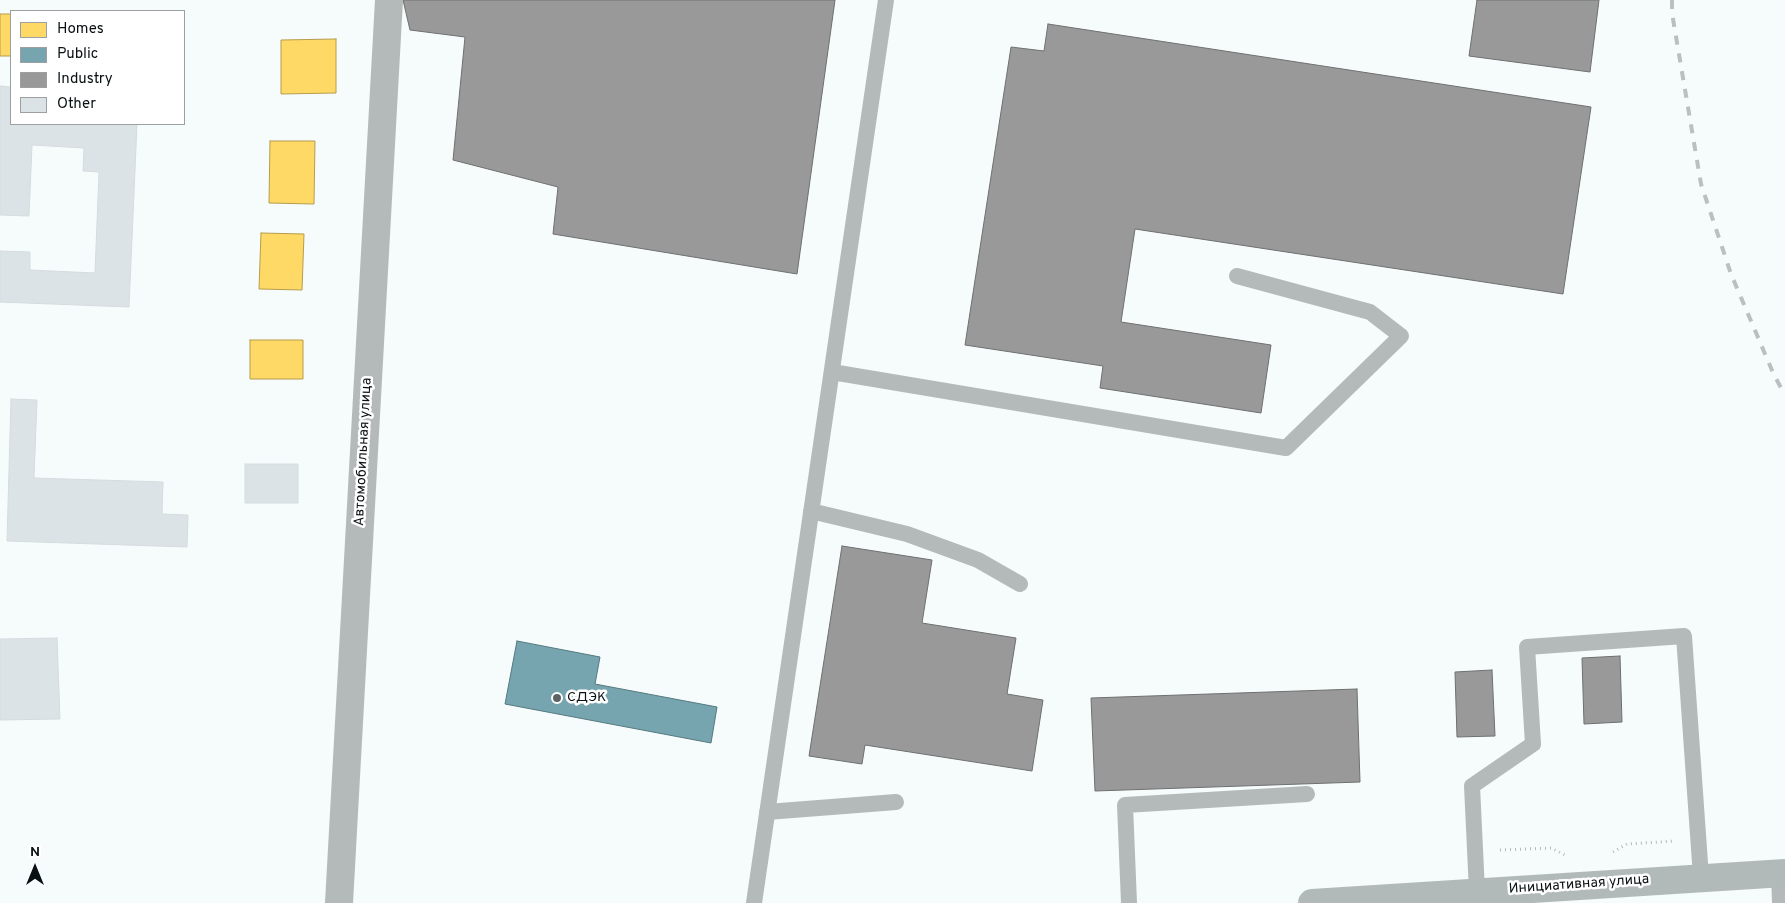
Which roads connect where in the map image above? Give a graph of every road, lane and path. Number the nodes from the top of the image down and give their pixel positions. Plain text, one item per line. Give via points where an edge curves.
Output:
1 (389, 0) edge
2 (886, 0) edge
3 (1236, 276) dead end
4 (832, 372) junction
5 (811, 511) junction
6 (1020, 584) dead end
7 (1307, 794) dead end
8 (896, 802) dead end
9 (767, 812) junction
10 (1475, 851) junction
11 (1574, 860) dead end
12 (1782, 873) edge
13 (1701, 878) junction
14 (1477, 891) junction
15 (1526, 896) edge
16 (339, 903) edge
17 (754, 903) edge
18 (1129, 903) edge
19 (1312, 903) edge
20 (1780, 903) edge

1 - 16 street, Автомобильная улица
2 - 4 lane
3 - 4 lane via 1370,312 1401,336 1286,448
4 - 5 lane
5 - 6 lane via 907,534 978,560
5 - 9 lane
7 - 18 lane via 1125,805
8 - 9 lane
9 - 17 lane
10 - 11 path via 1551,848
10 - 13 lane via 1472,786 1533,744 1527,647 1684,636
10 - 14 lane
12 - 13 main road, Инициативная улица
12 - 20 lane
13 - 15 main road, Инициативная улица
14 - 15 main road, Инициативная улица
14 - 19 main road, Инициативная улица

